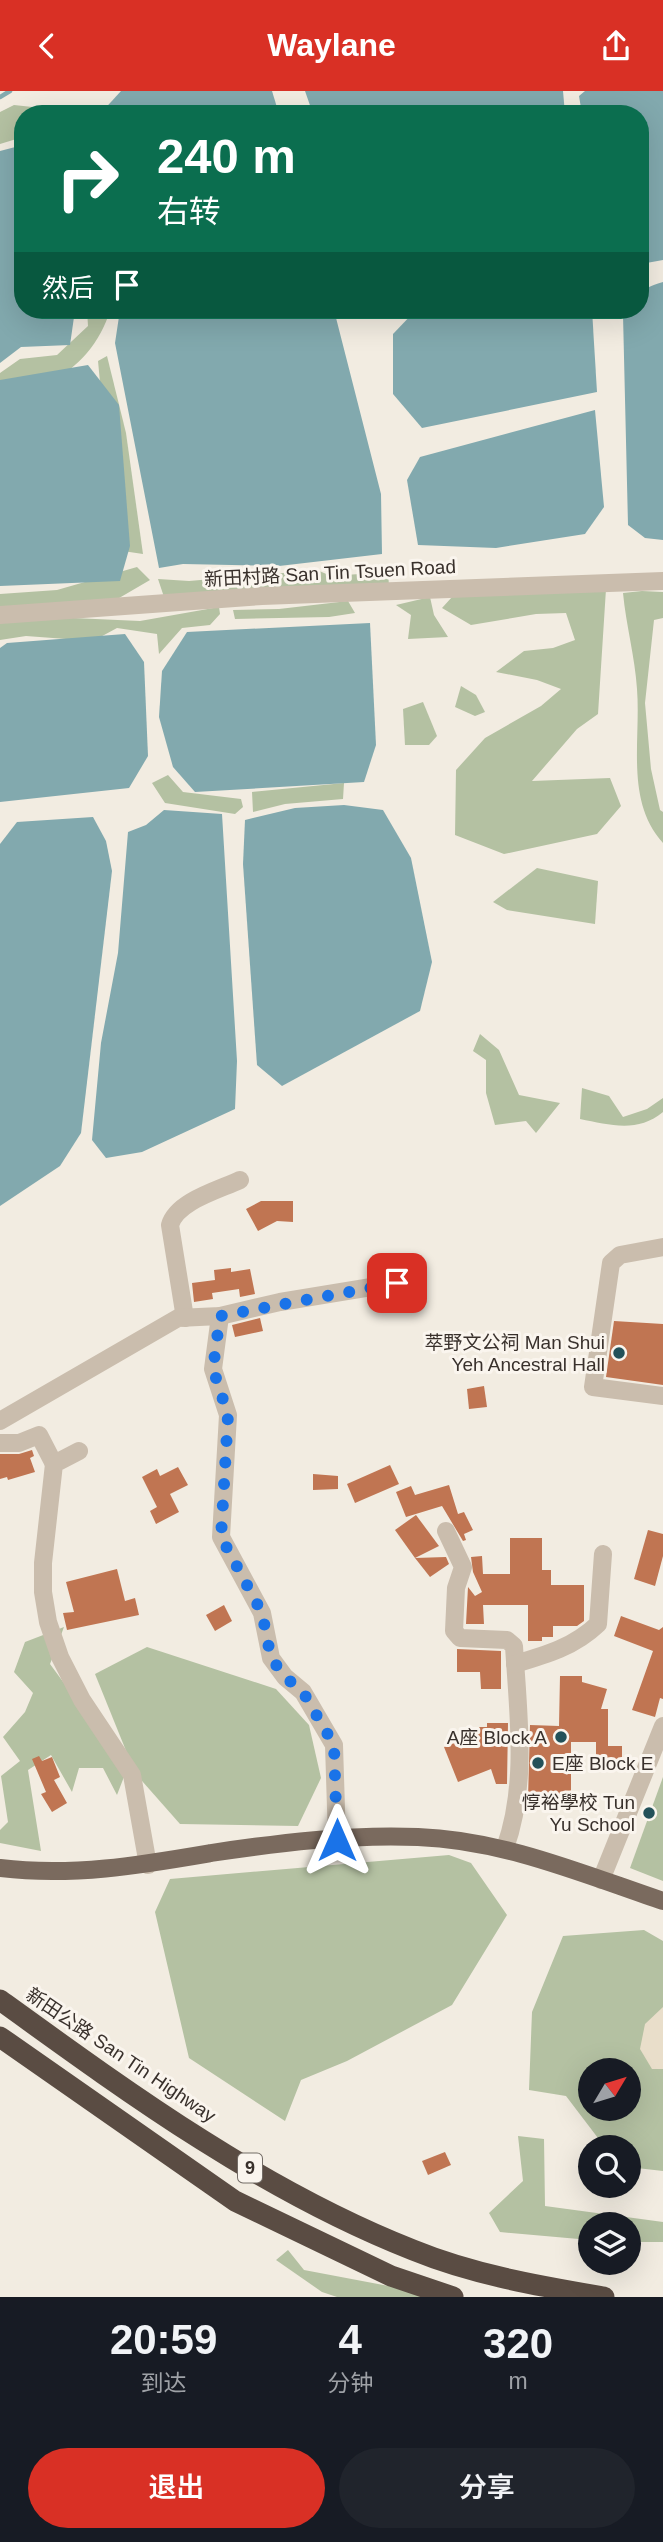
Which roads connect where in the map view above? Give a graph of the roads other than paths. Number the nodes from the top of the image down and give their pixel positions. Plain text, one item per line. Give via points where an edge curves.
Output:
1 (663, 581) edge
2 (0, 615) edge
3 (240, 1180) dead end
4 (663, 1247) edge
5 (414, 1280) dead end
6 (220, 1316) junction
7 (185, 1318) junction
8 (663, 1396) edge
9 (0, 1421) edge
10 (0, 1443) edge
11 (79, 1451) dead end
12 (54, 1464) junction
13 (446, 1531) dead end
14 (603, 1554) dead end
15 (514, 1664) junction
16 (663, 1726) edge
17 (337, 1840) junction
18 (505, 1848) junction
19 (148, 1865) junction
20 (0, 1868) edge
21 (601, 1880) junction
22 (663, 1902) edge
23 (0, 2000) edge
24 (0, 2037) edge
25 (453, 2297) edge
26 (604, 2297) edge

1 - 2 street, 新田村路 San Tin Tsuen Road via 262,596
3 - 7 street via 173,1216 170,1225
4 - 8 street via 620,1255 611,1263 593,1387
5 - 6 street
6 - 7 street
6 - 17 street via 213,1369 228,1415 221,1537 262,1613 271,1658 310,1702 334,1745
7 - 9 street via 117,1351
10 - 12 street via 19,1443 39,1435
11 - 12 street
12 - 19 street via 43,1563 48,1622 86,1707 132,1775
13 - 15 street via 463,1567 456,1588 454,1632 460,1638 507,1640 513,1646
14 - 15 street via 598,1624 552,1654
15 - 18 street via 519,1787
16 - 21 street
17 - 18 main road via 418,1836
17 - 19 main road
18 - 21 main road
19 - 20 main road via 63,1872
21 - 22 main road
23 - 26 highway, 新田公路 San Tin Highway / 9 via 142,2103 336,2215 414,2251 489,2274
24 - 25 highway, 9 via 235,2201 391,2276

